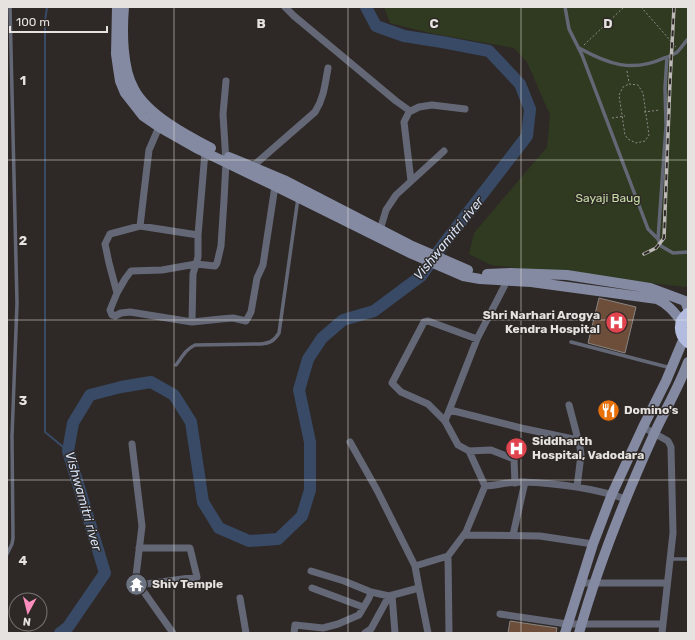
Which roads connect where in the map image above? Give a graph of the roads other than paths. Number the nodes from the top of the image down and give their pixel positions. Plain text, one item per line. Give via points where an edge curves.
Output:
1 (10, 7) edge
2 (117, 7) edge
3 (124, 7) edge
4 (285, 7) edge
5 (565, 7) edge
6 (688, 39) edge
7 (579, 48) junction
8 (667, 57) junction
9 (328, 68) dead end
10 (226, 81) dead end
11 (465, 110) dead end
12 (410, 111) junction
13 (158, 127) junction
14 (444, 151) dead end
15 (205, 152) junction
16 (226, 159) junction
17 (253, 166) junction
18 (411, 181) junction
19 (275, 186) junction
20 (298, 197) junction
21 (140, 226) junction
22 (380, 230) junction
23 (198, 234) junction
24 (658, 239) junction
25 (411, 250) junction
26 (688, 252) edge
27 (196, 264) junction
28 (464, 273) junction
29 (508, 281) junction
30 (117, 293) junction
31 (688, 309) edge
32 (685, 318) edge
33 (192, 322) junction
34 (477, 339) junction
35 (686, 340) edge
36 (571, 342) dead end
37 (176, 365) dead end
38 (671, 368) junction
39 (687, 368) edge
40 (569, 405) dead end
41 (450, 410) junction
42 (445, 422) junction
43 (643, 427) junction
44 (654, 433) junction
45 (578, 440) junction
46 (350, 442) dead end
47 (132, 444) dead end
48 (469, 451) junction
49 (525, 482) junction
50 (515, 483) junction
51 (485, 486) junction
52 (577, 487) junction
53 (612, 494) junction
54 (626, 499) junction
55 (464, 535) junction
56 (513, 535) junction
57 (593, 544) junction
58 (139, 548) junction
59 (7, 554) edge
60 (448, 556) junction
61 (670, 559) junction
62 (688, 559) edge
63 (415, 566) junction
64 (311, 571) dead end
65 (580, 583) junction
66 (595, 583) junction
67 (668, 583) junction
68 (139, 585) junction
69 (312, 588) dead end
70 (419, 588) junction
71 (371, 592) junction
72 (391, 596) junction
73 (240, 598) dead end
74 (363, 607) junction
75 (500, 614) dead end
76 (663, 624) junction
77 (566, 628) edge
78 (580, 629) edge
79 (173, 633) edge
80 (246, 633) edge
81 (294, 633) edge
82 (365, 633) edge
83 (395, 633) edge
84 (428, 633) edge
85 (449, 633) edge
86 (662, 633) edge

1 - 59 lane via 17,303 12,436 13,538
2 - 13 street via 116,54 120,81 133,105
3 - 16 street via 126,68 133,88 151,110
4 - 12 street
5 - 7 lane via 569,29
6 - 8 lane
7 - 8 lane via 617,65 640,66
7 - 24 lane via 648,229
8 - 24 lane via 666,126
9 - 17 street via 324,93 315,112
10 - 16 street via 223,114
11 - 12 street via 432,105
12 - 18 street via 404,122
13 - 15 street
13 - 21 street via 149,150
14 - 18 street
15 - 16 street
15 - 23 street
16 - 17 street
16 - 19 street
16 - 27 street via 221,246 217,263 215,266
17 - 22 street
18 - 22 street via 390,203
19 - 20 street
19 - 33 street via 263,265 257,278 251,312 246,321 227,318
20 - 25 street
20 - 37 lane via 278,333 275,339 270,343 261,344 195,345 184,353
21 - 23 street
21 - 30 street via 110,234 105,244
22 - 25 street
23 - 27 street
24 - 26 lane via 661,246 673,253
25 - 28 street
27 - 30 street via 162,270 132,270
27 - 33 street via 193,274
28 - 29 street via 480,279
28 - 31 street via 567,275 650,288 685,301
29 - 32 street via 657,299
29 - 34 street
30 - 33 street via 110,310 112,315 130,312
32 - 35 highway via 680,327
34 - 41 street
34 - 42 street via 428,321 424,322 393,380 392,383 401,392 428,404
35 - 38 street
36 - 38 lane
38 - 43 street
39 - 44 street
40 - 45 street
41 - 42 street
41 - 45 street
42 - 48 street via 458,445
43 - 44 street
43 - 53 street
44 - 54 street
44 - 61 street via 668,441 671,447 673,533
45 - 52 street via 581,455
46 - 63 street
47 - 58 street via 142,526
48 - 50 street via 492,450 514,459
48 - 51 street
49 - 50 street
49 - 52 street
49 - 56 street
50 - 51 street
51 - 55 street
52 - 53 street
53 - 54 street
53 - 57 street
54 - 66 street
55 - 56 street
55 - 60 street
56 - 57 street via 540,536
57 - 65 street
58 - 68 street via 136,576
58 - 68 street via 190,548 197,577
60 - 63 street
60 - 85 street
61 - 62 lane
61 - 67 street
63 - 70 street
64 - 71 street
65 - 66 street
65 - 77 street
66 - 67 street
66 - 78 street
67 - 76 street
68 - 79 street
69 - 74 street
70 - 72 street
70 - 84 street
71 - 72 street
71 - 74 street
72 - 82 street via 371,629
72 - 83 street
73 - 80 street
74 - 81 street via 359,615 323,628 295,625
75 - 77 street
76 - 78 street
76 - 86 street
77 - 78 street

